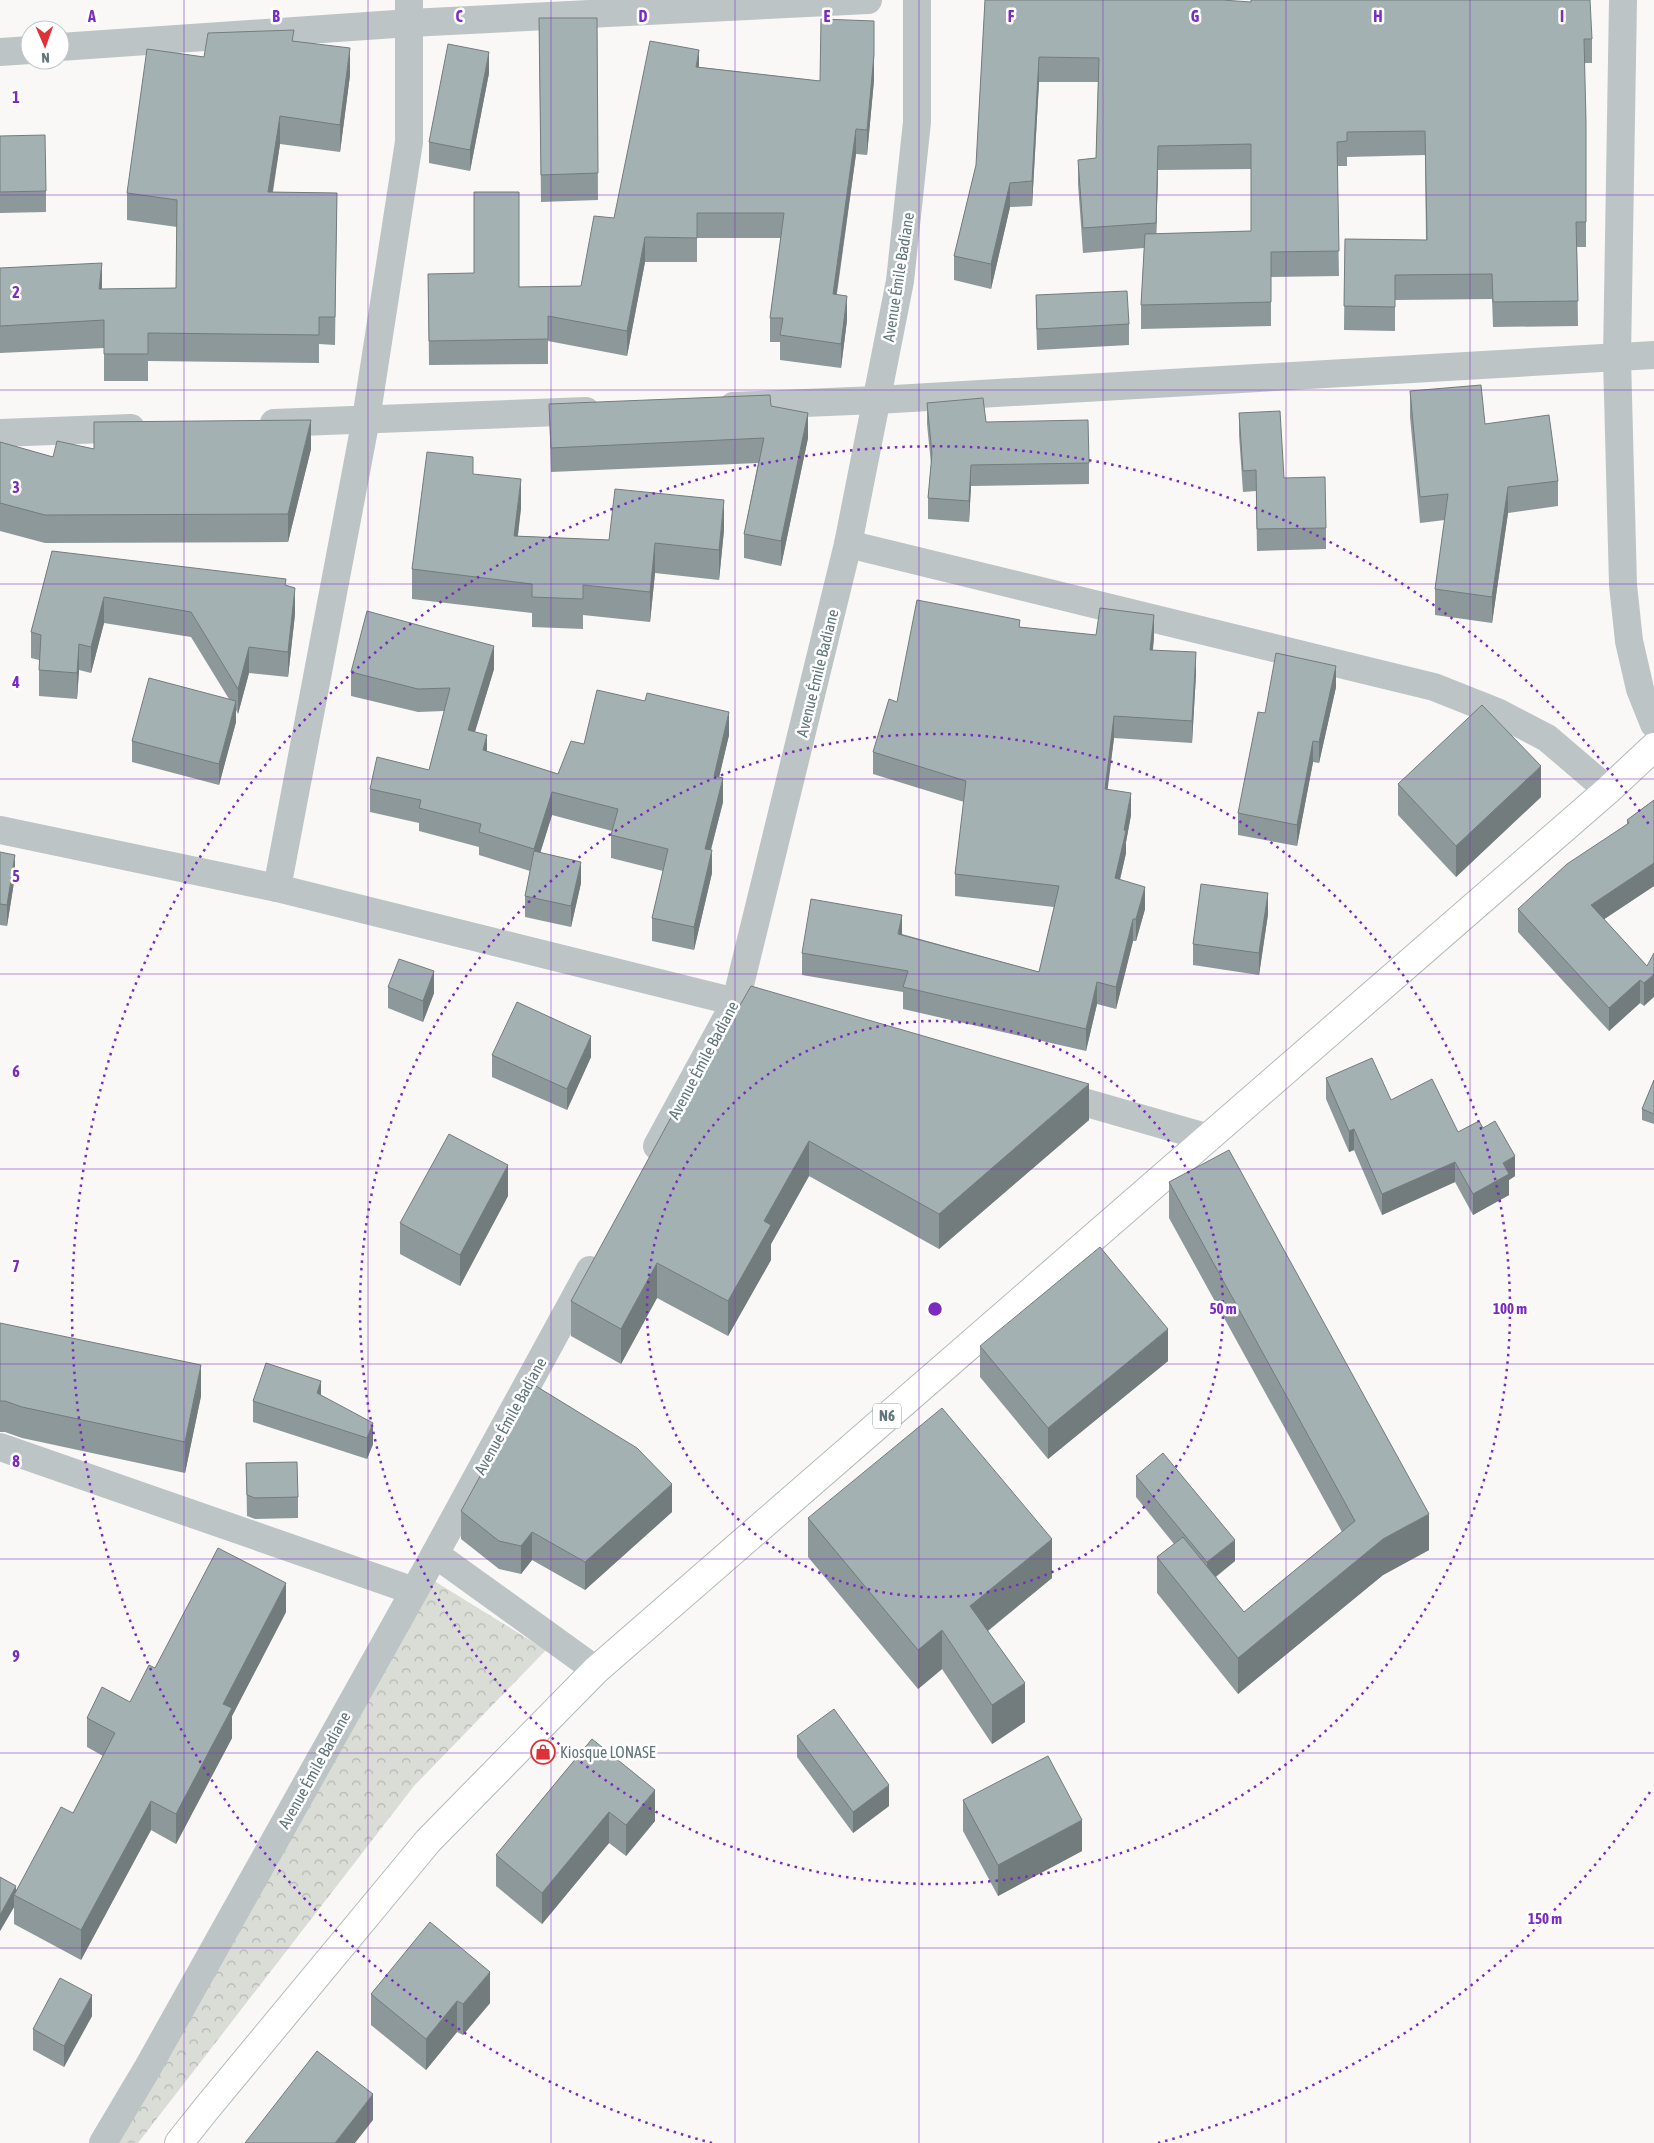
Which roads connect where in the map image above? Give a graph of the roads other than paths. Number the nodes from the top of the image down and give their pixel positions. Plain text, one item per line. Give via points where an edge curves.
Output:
1 (868, 0) edge
2 (918, 0) edge
3 (1623, 0) edge
4 (409, 12) edge
5 (70, 47) edge
6 (20, 51) edge
7 (0, 52) edge
8 (1654, 355) edge
9 (1617, 358) junction
10 (877, 400) junction
11 (710, 406) edge
12 (612, 410) edge
13 (366, 419) junction
14 (247, 424) edge
15 (158, 427) edge
16 (0, 434) edge
17 (848, 544) junction
18 (1654, 724) edge
19 (1654, 747) edge
20 (1608, 790) junction
21 (0, 830) edge
22 (277, 888) junction
23 (736, 1001) junction
24 (774, 1012) edge
25 (1030, 1086) edge
26 (1209, 1138) junction
27 (645, 1168) edge
28 (602, 1247) edge
29 (0, 1447) edge
30 (435, 1554) junction
31 (414, 1591) junction
32 (596, 1670) junction
33 (206, 2109) junction
34 (103, 2143) edge
35 (164, 2143) edge
36 (179, 2143) edge

1 - 4 street
2 - 10 street, Avenue Émile Badiane via 918,122 900,281
3 - 9 street
4 - 5 street
4 - 13 street via 409,142
6 - 7 street
8 - 9 street
9 - 10 street
9 - 18 street via 1623,585 1629,641 1640,689
10 - 11 street
10 - 17 street, Avenue Émile Badiane
12 - 13 street
13 - 14 street
13 - 22 street
15 - 16 street
17 - 20 street via 1434,687 1497,712 1547,738
17 - 23 street, Avenue Émile Badiane
19 - 20 main road, N6
20 - 26 main road, N6
21 - 22 street
22 - 23 street
23 - 24 street
23 - 27 street, Avenue Émile Badiane
25 - 26 street
26 - 32 main road, N6
28 - 30 street, Avenue Émile Badiane
29 - 31 street
30 - 31 street, Avenue Émile Badiane
30 - 32 street
31 - 34 street, Avenue Émile Badiane
32 - 33 main road, N6 via 428,1841
33 - 35 main road
33 - 36 main road, N6

